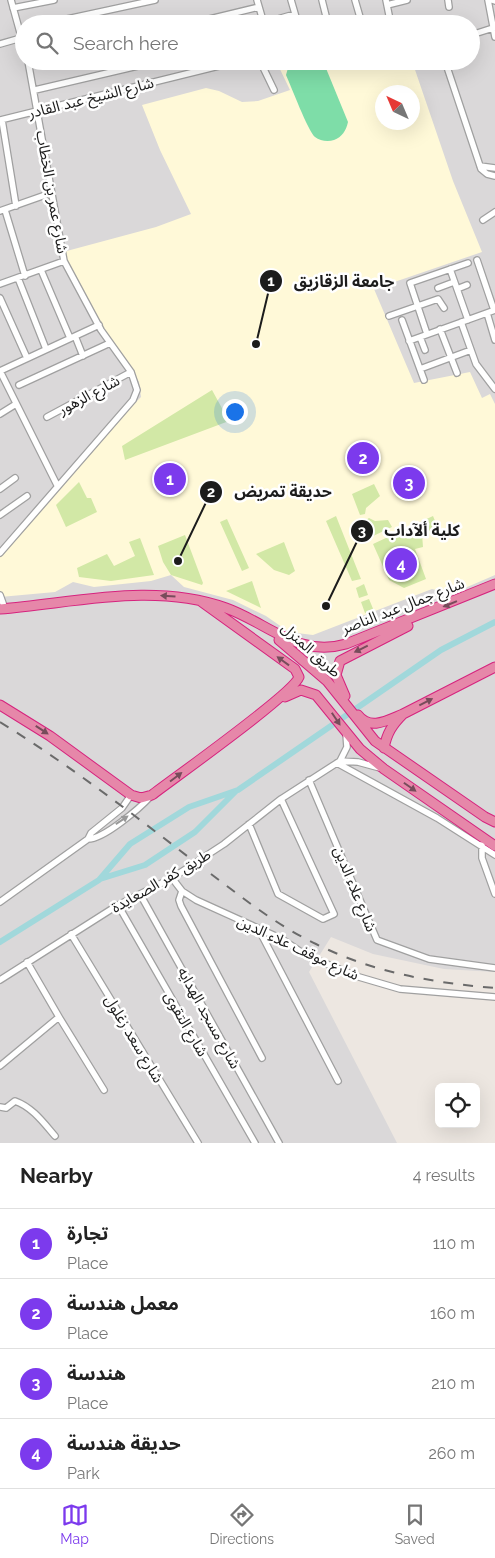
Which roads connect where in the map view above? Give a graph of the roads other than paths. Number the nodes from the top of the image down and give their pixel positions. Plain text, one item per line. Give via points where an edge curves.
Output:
1 (11, 0) edge
2 (54, 0) edge
3 (155, 0) edge
4 (257, 0) edge
5 (291, 0) edge
6 (322, 0) edge
7 (355, 0) edge
8 (407, 0) edge
9 (448, 0) edge
10 (488, 0) edge
11 (386, 2) edge
12 (259, 7) junction
13 (449, 7) dead end
14 (13, 8) junction
15 (295, 14) joint
16 (16, 15) edge
17 (86, 15) edge
18 (226, 15) edge
19 (262, 15) edge
20 (292, 15) edge
21 (326, 15) edge
22 (359, 15) edge
23 (389, 15) edge
24 (493, 28) junction
25 (480, 32) edge
26 (495, 37) edge
27 (15, 40) edge
28 (0, 44) edge
29 (31, 70) edge
30 (120, 70) edge
31 (204, 70) edge
32 (264, 70) edge
33 (448, 70) edge
34 (35, 90) junction
35 (274, 90) dead end
36 (38, 112) junction
37 (1, 120) edge
38 (480, 166) junction
39 (495, 168) edge
40 (495, 176) edge
41 (51, 193) junction
42 (16, 206) junction
43 (3, 211) edge
44 (495, 212) edge
45 (482, 220) dead end
46 (477, 260) dead end
47 (64, 261) junction
48 (468, 262) dead end
49 (450, 269) junction
50 (41, 270) junction
51 (22, 277) junction
52 (454, 282) junction
53 (0, 284) edge
54 (467, 285) dead end
55 (438, 288) dead end
56 (457, 289) junction
57 (0, 298) edge
58 (418, 306) junction
59 (444, 308) dead end
60 (495, 310) edge
61 (487, 313) junction
62 (389, 316) dead end
63 (402, 320) dead end
64 (468, 320) junction
65 (461, 322) junction
66 (98, 325) junction
67 (440, 330) junction
68 (427, 334) junction
69 (73, 337) junction
70 (420, 337) junction
71 (495, 340) edge
72 (409, 341) junction
73 (110, 343) junction
74 (46, 349) junction
75 (425, 350) dead end
76 (471, 350) junction
77 (83, 356) junction
78 (27, 358) junction
79 (451, 358) junction
80 (420, 369) junction
81 (0, 371) edge
82 (130, 372) junction
83 (457, 373) dead end
84 (424, 380) dead end
85 (19, 385) dead end
86 (495, 389) edge
87 (16, 404) junction
88 (0, 414) edge
89 (48, 418) dead end
90 (15, 478) dead end
91 (57, 485) junction
92 (0, 489) edge
93 (26, 496) dead end
94 (0, 516) edge
95 (0, 553) edge
96 (495, 584) edge
97 (0, 596) edge
98 (200, 600) junction
99 (3, 609) edge
100 (434, 610) junction
101 (264, 626) junction
102 (495, 667) edge
103 (341, 694) junction
104 (0, 705) edge
105 (269, 706) junction
106 (403, 714) junction
107 (361, 722) junction
108 (346, 734) junction
109 (384, 748) junction
110 (339, 762) junction
111 (384, 769) junction
112 (309, 780) junction
113 (130, 795) junction
114 (152, 795) junction
115 (280, 799) junction
116 (249, 824) junction
117 (495, 824) edge
118 (88, 839) junction
119 (495, 840) edge
120 (481, 841) junction
121 (495, 846) edge
122 (495, 855) edge
123 (172, 878) junction
124 (182, 891) junction
125 (140, 894) junction
126 (495, 894) edge
127 (0, 902) edge
128 (118, 905) junction
129 (259, 930) junction
130 (71, 934) junction
131 (27, 962) junction
132 (495, 968) edge
133 (0, 980) edge
134 (495, 997) edge
135 (59, 1016) junction
136 (262, 1058) dead end
137 (0, 1066) edge
138 (338, 1082) dead end
139 (104, 1090) dead end
140 (0, 1107) edge
141 (55, 1136) dead end
142 (198, 1143) edge
143 (254, 1143) edge
144 (279, 1143) edge

1 - 14 street
2 - 14 street
3 - 17 street
4 - 12 street
5 - 15 street
6 - 21 street
7 - 22 street
8 - 11 street
9 - 13 street
10 - 24 street
11 - 23 street
12 - 18 street
12 - 19 street
14 - 16 street
15 - 20 street
24 - 25 street
24 - 26 street
27 - 28 street
29 - 34 street, شارع عمر بن الخطاب
30 - 34 street
31 - 36 street, شارع الشيخ عبد القادر
32 - 35 street
33 - 38 street
34 - 36 street, شارع عمر بن الخطاب
36 - 37 street, شارع الشيخ عبد القادر
36 - 41 street, شارع عمر بن الخطاب
37 - 42 street
38 - 39 street
38 - 40 street via 485,173
41 - 42 street
41 - 47 street, شارع عمر بن الخطاب
42 - 43 street
43 - 51 street
44 - 45 street
46 - 60 street
47 - 50 street
47 - 66 street, شارع عمر بن الخطاب
48 - 49 street
49 - 52 street
49 - 58 street via 410,283
50 - 51 street
50 - 69 street
51 - 53 street
51 - 74 street
52 - 55 street
52 - 56 street
54 - 56 street
56 - 64 street
57 - 78 street
58 - 59 street via 439,299
58 - 62 street
58 - 68 street
60 - 61 street
61 - 64 street
61 - 71 street
63 - 72 street
64 - 65 street
65 - 67 street
65 - 76 street
66 - 69 street
66 - 73 street, شارع عمر بن الخطاب
67 - 68 street
67 - 79 street
68 - 70 street
69 - 74 street
69 - 77 street
70 - 72 street
70 - 75 street
72 - 80 street
73 - 77 street
73 - 82 street, شارع عمر بن الخطاب
74 - 78 street
76 - 79 street
76 - 86 street via 478,367
77 - 85 street
78 - 81 street
79 - 80 street
79 - 83 street
80 - 84 street
81 - 87 street
82 - 89 street, شارع الزهور
82 - 91 street, شارع عمر بن الخطاب via 136,386 135,397
87 - 88 street
87 - 91 street
90 - 92 street
91 - 95 street, شارع عمر بن الخطاب
93 - 94 street
96 -> 100 highway, شارع جمال عبد الناصر
97 - 99 street
98 -> 99 highway via 142,594
98 - 101 highway
105 -> 98 highway via 296,683 299,674
100 - 101 highway, شارع جمال عبد الناصر via 329,648 297,644
100 -> 103 highway via 425,619 340,661 336,675
101 - 103 highway, طريق المنزل
106 -> 102 highway
103 - 107 highway, طريق المنزل
104 -> 113 highway via 50,736
105 -> 108 highway via 301,690 316,695
114 -> 105 highway
106 - 107 highway via 375,724
106 - 109 highway via 392,725
107 - 109 highway, طريق المنزل
108 - 110 street via 347,747
108 - 111 highway
109 - 117 highway, طريق المنزل
110 - 111 street
110 - 112 street, طريق كفر الصعايدة
110 - 120 street
111 -> 120 highway
112 - 115 street, طريق كفر الصعايدة
112 - 132 street, شارع علاء الدين via 377,940 429,959
113 - 114 highway via 141,798
113 - 118 street via 122,808
118 -> 114 street via 101,835 131,815
115 - 116 street, طريق كفر الصعايدة
115 - 116 street via 334,914 323,919 278,894
116 - 123 street, طريق كفر الصعايدة
118 - 127 street
119 - 120 highway
120 - 121 highway
120 - 122 street
120 - 126 street via 482,858
123 - 124 street, شارع موقف علاء الدين
123 - 125 street, طريق كفر الصعايدة
124 - 129 street, شارع موقف علاء الدين
124 - 136 street via 181,906
125 - 128 street, طريق كفر الصعايدة
125 - 144 street, شارع مسجد الهدايه
128 - 130 street, طريق كفر الصعايدة
128 - 143 street, شارع التقوى
129 - 134 street, شارع موقف علاء الدين via 282,939 307,956 383,985
129 - 138 street
130 - 131 street, طريق كفر الصعايدة
130 - 142 street, شارع سعد زغلول
131 - 133 street, طريق كفر الصعايدة
131 - 135 street
135 - 137 street
135 - 139 street
140 - 141 street via 19,1102 38,1115

